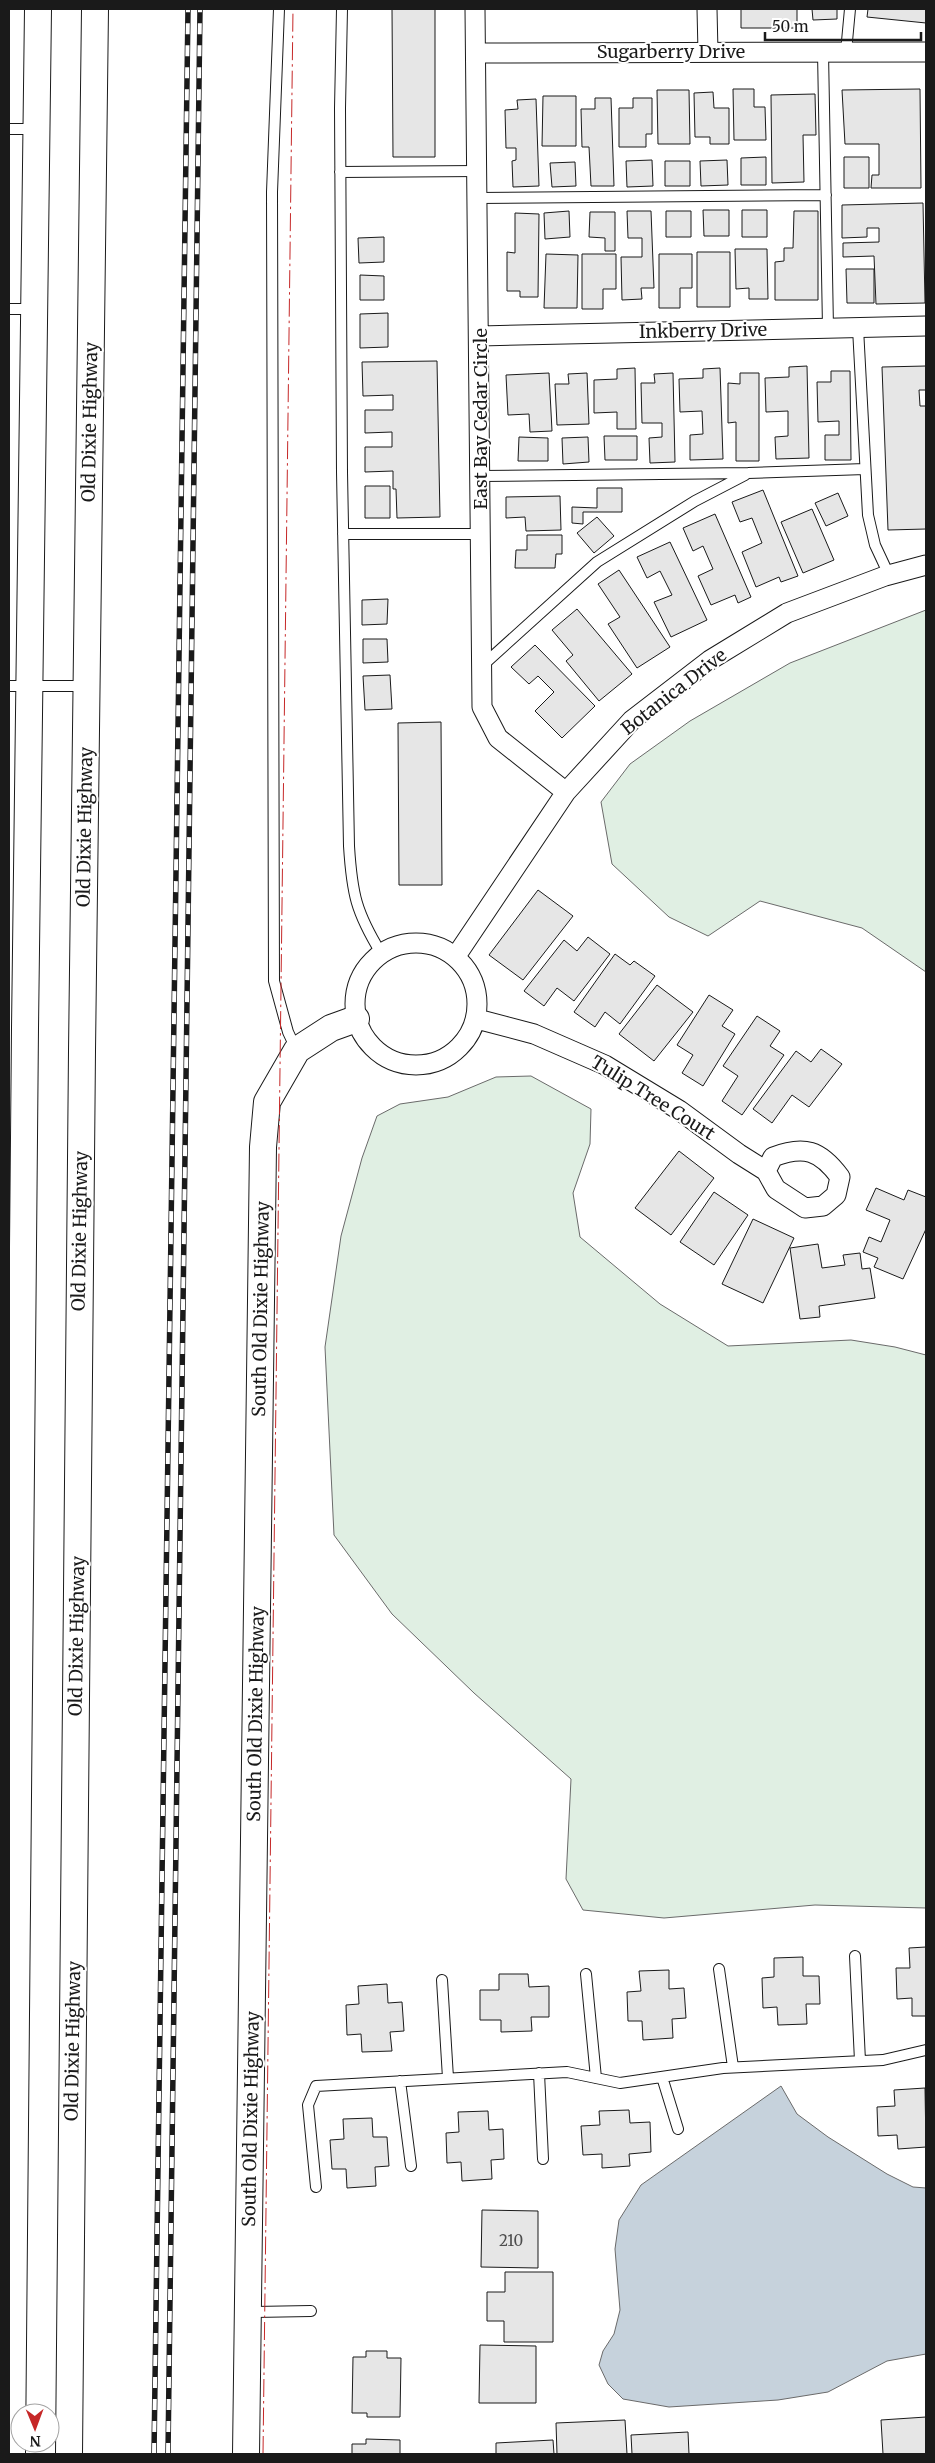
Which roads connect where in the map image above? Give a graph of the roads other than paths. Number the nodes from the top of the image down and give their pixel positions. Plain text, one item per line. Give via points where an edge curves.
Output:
1 (38, 9) edge
2 (95, 9) edge
3 (279, 9) edge
4 (342, 9) edge
5 (475, 9) edge
6 (708, 9) edge
7 (850, 9) edge
8 (476, 52) junction
9 (708, 52) junction
10 (823, 52) junction
11 (846, 52) junction
12 (926, 52) edge
13 (9, 128) edge
14 (36, 129) junction
15 (478, 171) junction
16 (340, 172) junction
17 (826, 195) junction
18 (478, 198) junction
19 (21, 309) edge
20 (926, 326) edge
21 (828, 328) junction
22 (858, 328) junction
23 (480, 336) junction
24 (865, 469) junction
25 (748, 473) junction
26 (481, 476) junction
27 (343, 534) junction
28 (481, 534) junction
29 (926, 564) edge
30 (889, 575) junction
31 (482, 666) junction
32 (19, 686) edge
33 (87, 686) junction
34 (566, 792) junction
35 (381, 953) junction
36 (456, 956) junction
37 (477, 1018) junction
38 (356, 1019) junction
39 (296, 1050) junction
40 (766, 1170) dead end
41 (855, 1956) dead end
42 (719, 1969) dead end
43 (586, 1974) dead end
44 (442, 1980) dead end
45 (926, 2050) edge
46 (860, 2061) junction
47 (733, 2067) junction
48 (538, 2073) junction
49 (662, 2077) junction
50 (448, 2078) junction
51 (596, 2078) junction
52 (400, 2081) junction
53 (678, 2129) dead end
54 (543, 2158) dead end
55 (410, 2166) dead end
56 (316, 2187) dead end
57 (311, 2311) dead end
58 (248, 2312) junction
59 (12, 2454) edge
60 (69, 2454) edge
61 (246, 2454) edge

1 - 14 main road
2 - 33 main road, Old Dixie Highway
3 - 39 lane via 272,192 274,981
4 - 16 lane
5 - 8 street, East Bay Cedar Circle
6 - 9 street
7 - 11 lane
8 - 9 street, Sugarberry Drive
8 - 15 street, East Bay Cedar Circle
9 - 10 street, Sugarberry Drive
10 - 11 street, Sugarberry Drive
10 - 17 lane
11 - 12 street, Sugarberry Drive
13 - 14 lane
14 - 19 main road
15 - 16 lane
15 - 18 street, East Bay Cedar Circle
16 - 27 lane
17 - 18 lane
17 - 21 lane
18 - 23 street, East Bay Cedar Circle
19 - 32 main road
20 - 22 street, Inkberry Drive
21 - 22 street, Inkberry Drive
21 - 23 street, Inkberry Drive
22 - 24 lane
23 - 26 street, East Bay Cedar Circle
24 - 25 lane
24 - 30 lane via 868,515 875,545
25 - 26 lane
25 - 31 lane via 695,501 597,562
26 - 28 street, East Bay Cedar Circle
27 - 28 lane
27 - 35 lane via 351,876 356,905
28 - 31 street, East Bay Cedar Circle
29 - 30 street, Botanica Drive
30 - 34 street, Botanica Drive via 787,613 710,660 632,720
31 - 34 street, East Bay Cedar Circle via 482,707 498,738
32 - 33 lane
32 - 59 main road
33 - 60 main road, Old Dixie Highway
34 - 36 street, Botanica Drive
35 - 36 street via 410,942 435,944
35 - 38 street via 360,978 354,998
36 - 37 street via 474,982
37 - 38 street via 464,1043 448,1057 427,1064 406,1065 389,1059 366,1041
37 - 40 street, Tulip Tree Court via 534,1034 604,1065 679,1110
38 - 39 main road, South Old Dixie Highway via 331,1028
39 - 58 main road, South Old Dixie Highway via 267,1102 262,1148
41 - 46 lane
42 - 47 lane
43 - 51 lane
44 - 50 lane
45 - 46 lane via 883,2060
46 - 47 lane
47 - 49 lane
48 - 50 lane
48 - 51 lane via 567,2072
48 - 54 lane
49 - 51 lane via 620,2083
49 - 53 lane
50 - 52 lane
52 - 55 lane
52 - 56 lane via 316,2086 308,2105
57 - 58 lane
58 - 61 main road, South Old Dixie Highway

